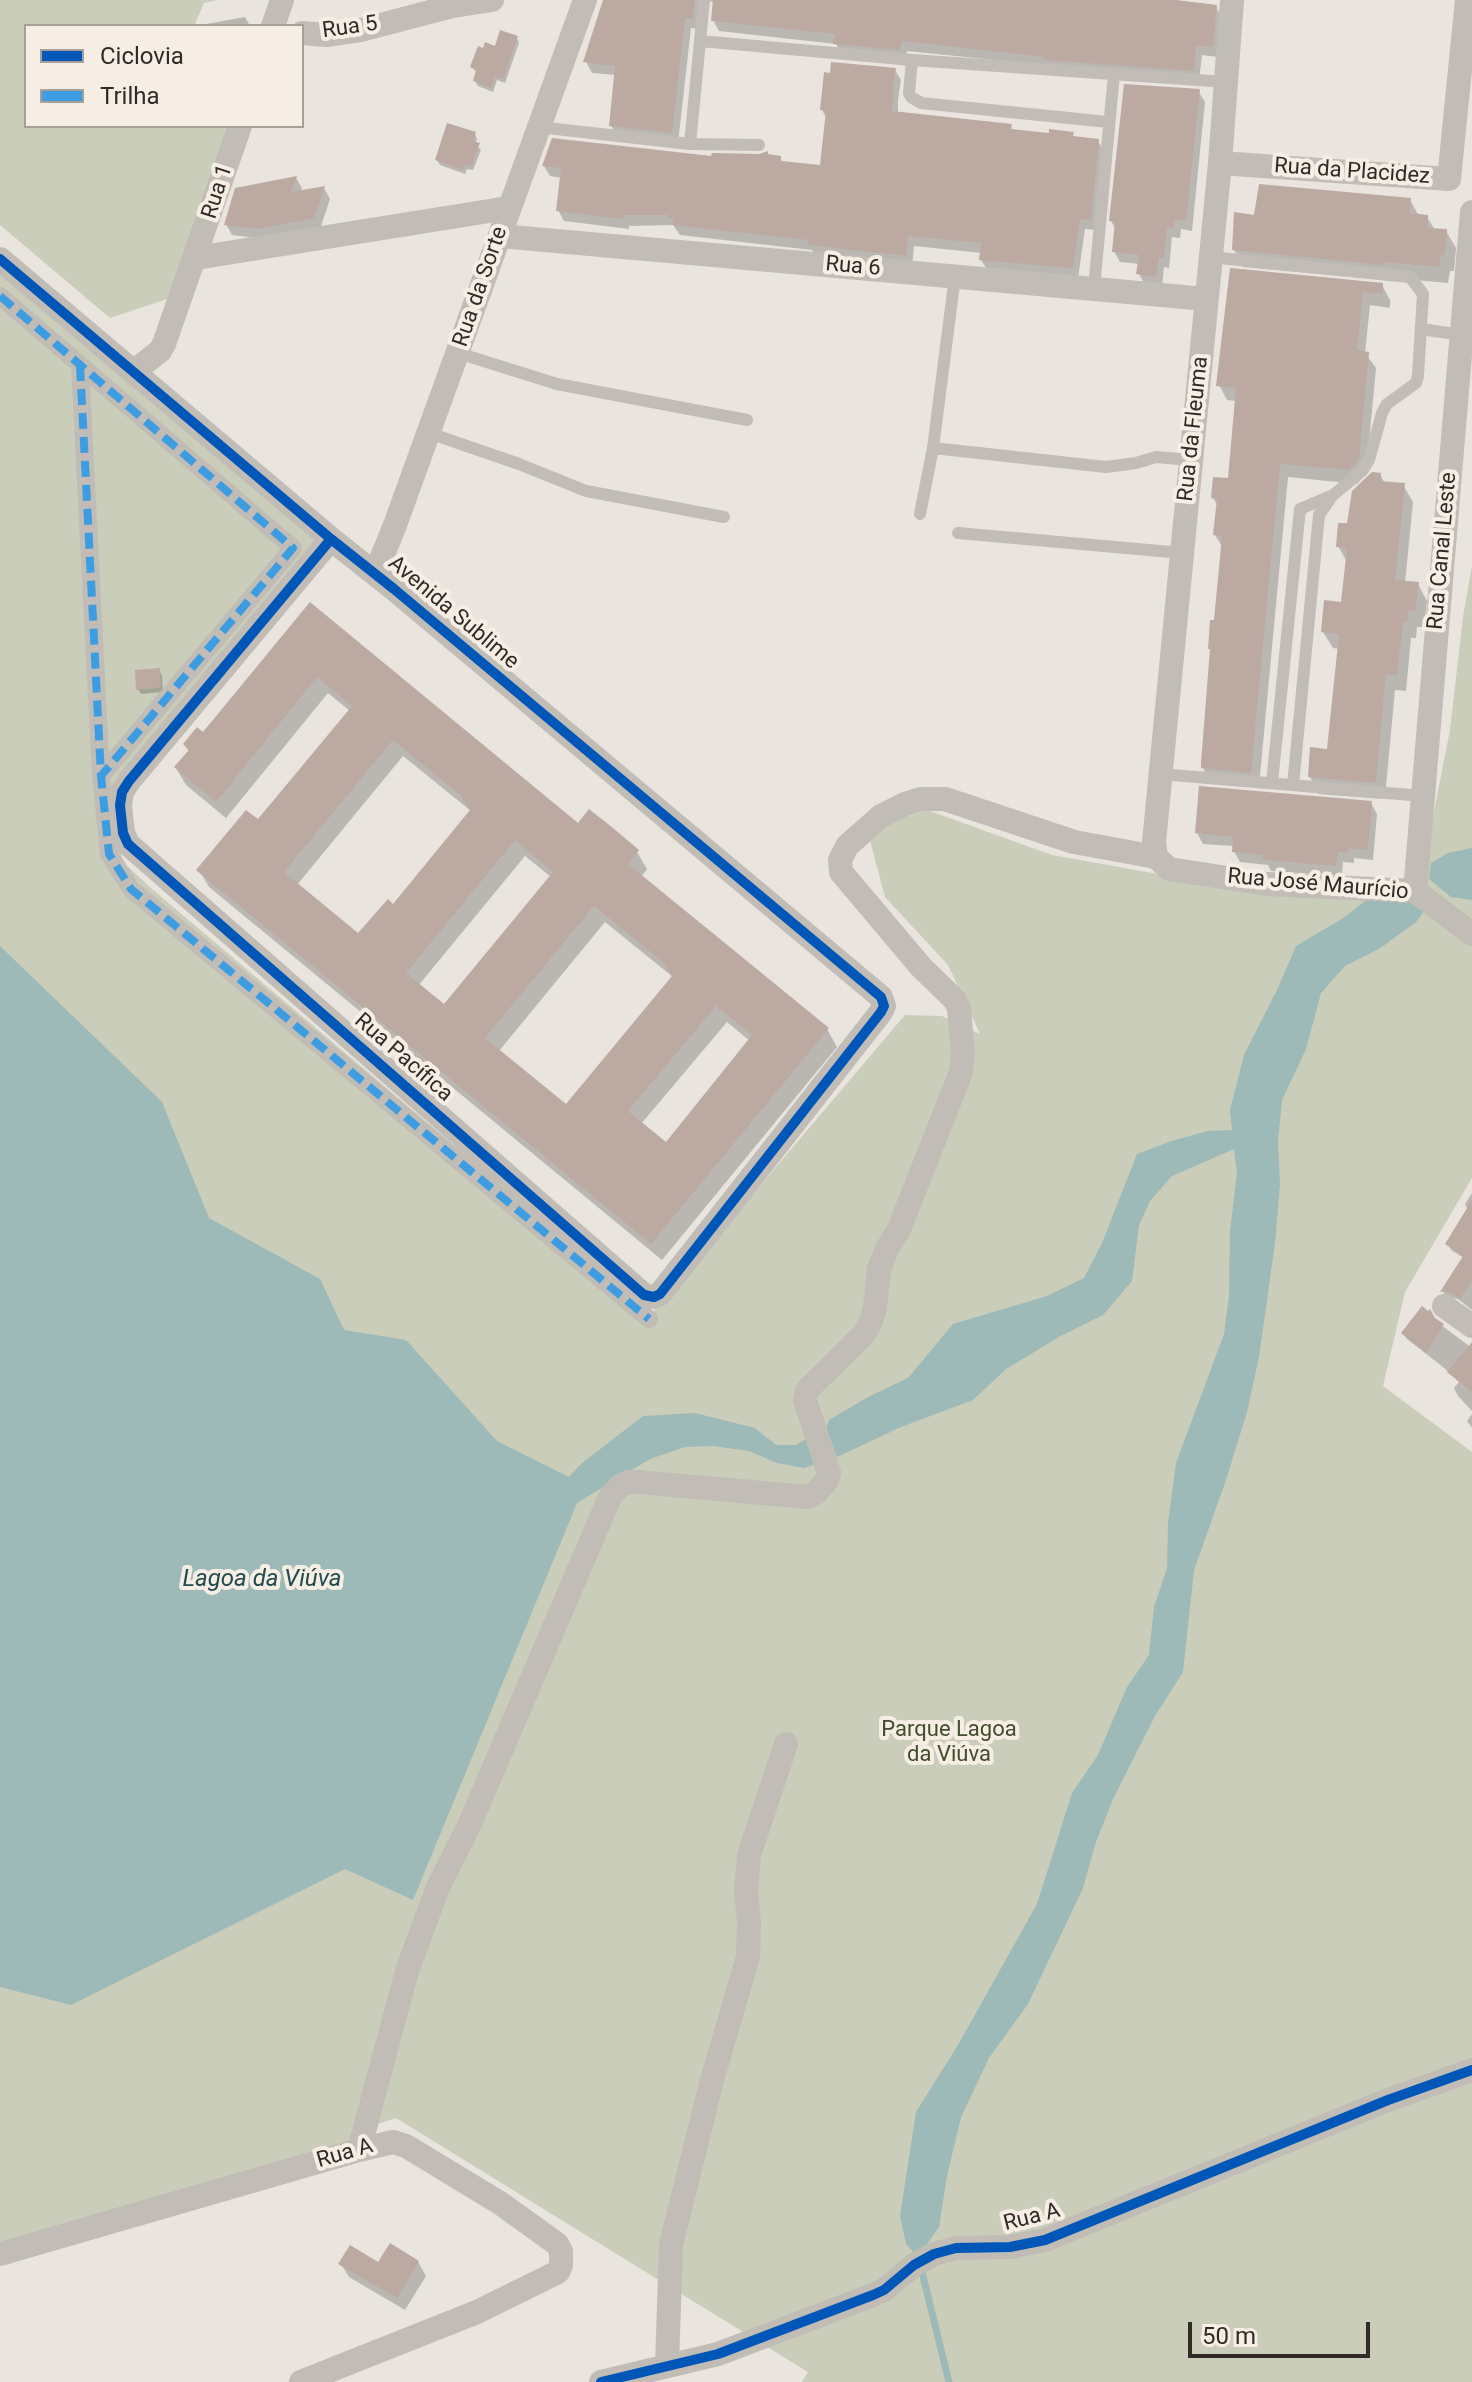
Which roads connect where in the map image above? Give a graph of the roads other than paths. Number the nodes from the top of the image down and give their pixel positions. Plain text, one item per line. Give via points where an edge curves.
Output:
1 (282, 0) edge
2 (492, 0) edge
3 (585, 0) edge
4 (704, 0) edge
5 (1232, 0) edge
6 (1467, 0) edge
7 (276, 24) edge
8 (304, 33) edge
9 (700, 41) junction
10 (912, 60) junction
11 (1466, 71) edge
12 (1114, 74) junction
13 (1226, 82) junction
14 (1108, 122) junction
15 (538, 127) junction
16 (239, 128) edge
17 (690, 144) junction
18 (759, 145) dead end
19 (1220, 163) junction
20 (1460, 180) edge
21 (508, 208) junction
22 (1472, 212) edge
23 (500, 236) junction
24 (1209, 257) junction
25 (196, 258) junction
26 (0, 259) edge
27 (955, 276) junction
28 (1094, 288) junction
29 (0, 296) edge
30 (1206, 299) junction
31 (1421, 329) junction
32 (1462, 335) junction
33 (458, 353) junction
34 (80, 365) junction
35 (133, 372) junction
36 (747, 420) dead end
37 (429, 433) junction
38 (933, 448) junction
39 (1190, 460) junction
40 (1332, 496) junction
41 (920, 514) dead end
42 (724, 517) dead end
43 (958, 533) dead end
44 (331, 539) junction
45 (1182, 553) junction
46 (375, 574) junction
47 (1160, 774) junction
48 (101, 776) junction
49 (1272, 783) junction
50 (1293, 785) junction
51 (1423, 796) junction
52 (1156, 857) junction
53 (1415, 891) junction
54 (1472, 934) edge
55 (881, 997) joint
56 (1444, 1306) dead end
57 (649, 1319) dead end
58 (1472, 1326) edge
59 (786, 1744) dead end
60 (1472, 2070) edge
61 (359, 2150) junction
62 (0, 2254) edge
63 (667, 2365) junction
64 (301, 2382) edge
65 (601, 2382) edge

1 - 7 street
2 - 8 street, Rua 5 via 349,32
3 - 15 street, Rua da Sorte
4 - 9 lane
5 - 13 street, Rua da Fleuma
6 - 11 street, Rua da Placidez
9 - 10 lane
9 - 17 lane
10 - 12 lane
10 - 14 lane via 909,93 921,103
11 - 20 street, Rua da Placidez
12 - 13 lane
12 - 14 lane
13 - 19 street, Rua da Fleuma
14 - 28 lane
15 - 17 lane
15 - 21 street, Rua da Sorte
16 - 25 street, Rua 1
17 - 18 lane
19 - 20 street, Rua da Placidez
19 - 24 street, Rua da Fleuma
21 - 23 street, Rua da Sorte
21 - 25 street
22 - 32 street, Rua Canal Leste
23 - 27 street, Rua 6
23 - 33 street, Rua da Sorte
24 - 30 street, Rua da Fleuma
24 - 31 lane via 1410,277 1423,294
25 - 35 street, Rua 1 via 164,344
26 - 35 street, Avenida Sublime
27 - 28 street, Rua 6
27 - 38 lane
28 - 30 street, Rua 6
29 - 34 street
30 - 39 street, Rua da Fleuma
31 - 32 lane
31 - 40 lane via 1416,383 1387,404 1369,460
32 - 51 street, Rua Canal Leste
33 - 36 lane via 557,384
33 - 37 street, Rua da Sorte
34 - 48 street
34 - 48 street via 293,548
35 - 44 street, Avenida Sublime
37 - 42 lane via 586,491
37 - 46 street, Rua da Sorte
38 - 39 lane via 1106,467 1156,457
38 - 41 lane
39 - 45 street, Rua da Fleuma
40 - 49 lane via 1300,509
40 - 50 lane via 1319,515
43 - 45 lane
44 - 46 street, Avenida Sublime
44 - 55 street, Rua Pacífica via 129,781 120,805 123,833 128,844 644,1295 660,1294 881,1012
45 - 47 street, Rua da Fleuma
46 - 55 street, Avenida Sublime
47 - 49 lane
47 - 52 street, Rua da Fleuma
48 - 57 street via 109,854 131,889
49 - 50 lane
50 - 51 lane
51 - 53 street, Rua Canal Leste
52 - 53 street, Rua José Maurício via 1169,869 1267,884
52 - 61 street, Rua José Maurício via 1074,842 945,799 905,804 881,816 847,846 841,872 955,1000 963,1052 961,1072 879,1269 871,1321 806,1394 827,1480 808,1497 638,1482 620,1486 610,1497 438,1887 407,1971
53 - 54 street, Rua José Maurício
56 - 58 street
59 - 63 street via 749,1855 748,1957 671,2245
60 - 63 street, Rua A via 1045,2240 956,2248 924,2259 873,2295 718,2354
61 - 62 street, Rua A
61 - 64 street, Rua A via 393,2142 406,2146 557,2244 561,2265 558,2272 477,2312
63 - 65 street, Rua A

